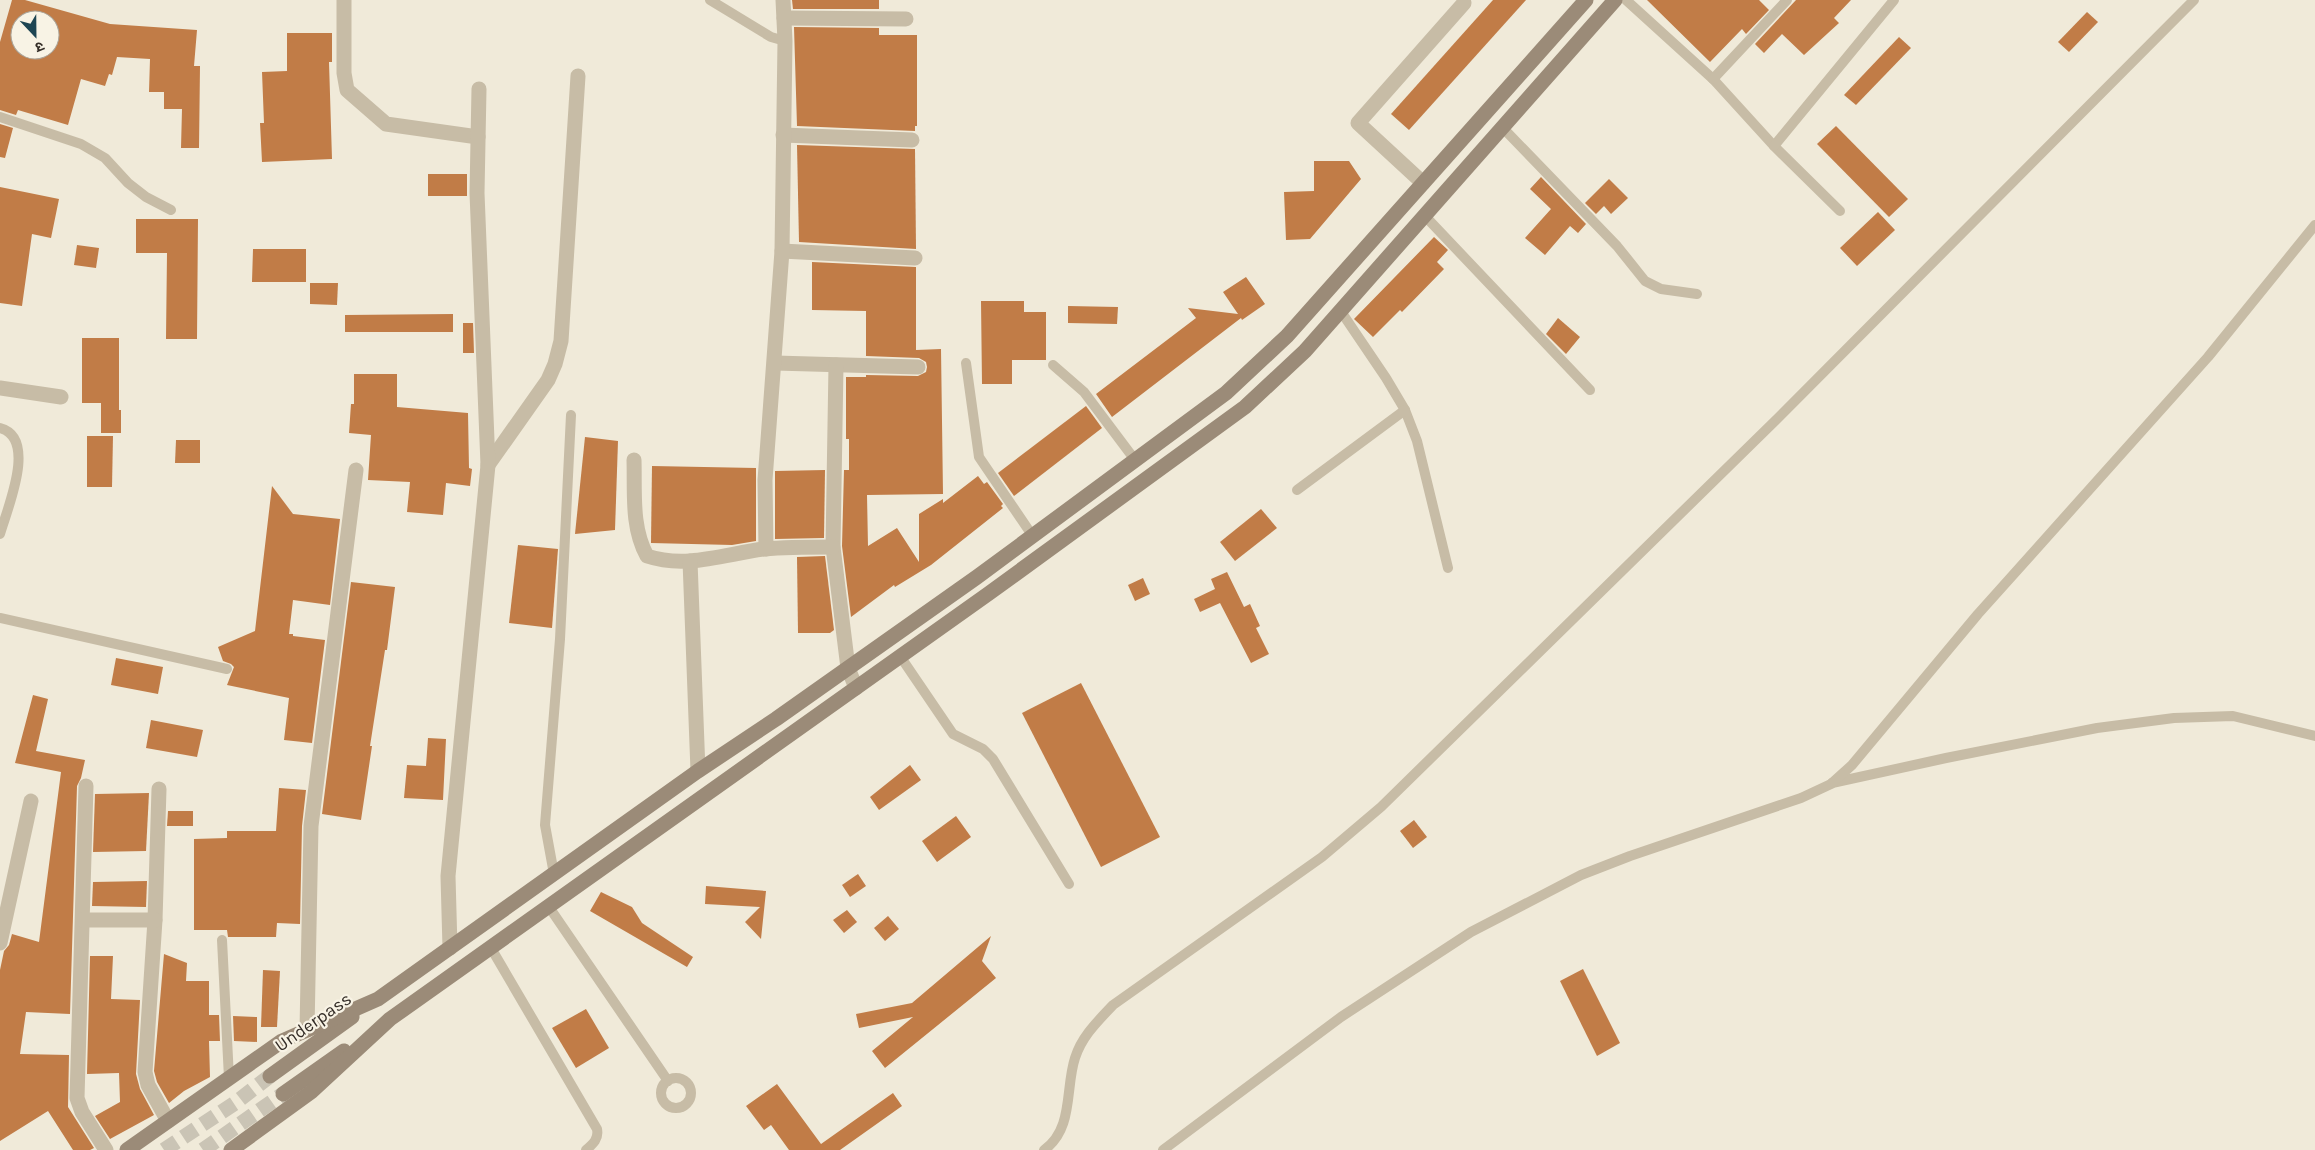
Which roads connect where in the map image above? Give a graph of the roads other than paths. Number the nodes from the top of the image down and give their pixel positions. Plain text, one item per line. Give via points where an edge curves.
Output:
1 (344, 0) edge
2 (710, 0) edge
3 (783, 0) edge
4 (1586, 0) edge
5 (1615, 0) edge
6 (1626, 0) edge
7 (1787, 0) edge
8 (1894, 0) edge
9 (2194, 0) edge
10 (1464, 3) dead end
11 (784, 18) junction
12 (906, 19) dead end
13 (785, 41) junction
14 (578, 76) dead end
15 (1713, 79) junction
16 (479, 88) dead end
17 (0, 117) edge
18 (1502, 127) junction
19 (783, 134) junction
20 (478, 136) junction
21 (912, 140) dead end
22 (1774, 146) junction
23 (1423, 184) junction
24 (172, 210) dead end
25 (1840, 211) dead end
26 (1424, 215) junction
27 (2315, 225) edge
28 (782, 251) junction
29 (915, 258) dead end
30 (1697, 294) dead end
31 (1340, 310) junction
32 (775, 363) junction
33 (966, 363) dead end
34 (836, 365) junction
35 (1053, 365) dead end
36 (918, 367) dead end
37 (0, 388) edge
38 (1590, 390) dead end
39 (62, 396) dead end
40 (1405, 410) junction
41 (571, 416) dead end
42 (0, 428) edge
43 (634, 460) dead end
44 (1135, 460) junction
45 (488, 465) junction
46 (356, 470) dead end
47 (1297, 490) dead end
48 (0, 534) edge
49 (1032, 535) junction
50 (833, 547) junction
51 (766, 549) junction
52 (690, 561) junction
53 (1448, 568) dead end
54 (0, 618) edge
55 (900, 656) junction
56 (848, 668) junction
57 (227, 669) dead end
58 (856, 688) junction
59 (2315, 736) edge
60 (698, 771) junction
61 (1831, 784) junction
62 (86, 786) dead end
63 (159, 789) dead end
64 (31, 801) dead end
65 (554, 874) junction
66 (1069, 884) dead end
67 (549, 907) junction
68 (84, 920) junction
69 (155, 920) junction
70 (1, 935) edge
71 (222, 940) dead end
72 (450, 948) junction
73 (491, 948) junction
74 (378, 999) junction
75 (390, 1019) junction
76 (307, 1030) junction
77 (270, 1076) tunnel mouth
78 (229, 1078) junction
79 (668, 1081) dead end
80 (283, 1094) tunnel mouth
81 (168, 1121) junction
82 (106, 1150) edge
83 (127, 1150) edge
84 (231, 1150) edge
85 (586, 1150) edge
86 (1044, 1150) edge
87 (1163, 1150) edge

1 - 20 street via 347,90 386,124
2 - 13 lane via 771,37
3 - 11 street
4 - 23 main road
5 - 18 main road
6 - 15 lane
7 - 15 lane
8 - 22 lane
9 - 86 lane via 1770,426 1381,807 1322,856 1113,1005 1087,1033 1075,1058 1064,1125
10 - 23 street via 1358,122
11 - 12 street
11 - 13 street
13 - 19 street
14 - 45 street via 561,341 556,364
15 - 22 lane
16 - 20 street
17 - 24 lane via 82,144 105,158 146,197
18 - 26 main road
18 - 30 lane via 1617,246 1645,281 1661,289
19 - 21 street
19 - 28 street
20 - 45 street via 477,193
22 - 25 lane
23 - 44 main road via 1287,336 1226,393
26 - 31 main road
26 - 38 lane
27 - 61 lane via 2201,364 1978,614 1852,765
28 - 29 street
28 - 32 street
31 - 40 lane
31 - 55 main road via 1305,351 1245,407
32 - 34 street
32 - 51 street via 765,480
33 - 49 lane via 979,457
34 - 36 street
34 - 50 street
35 - 44 lane via 1084,392
37 - 39 street
40 - 47 lane
40 - 53 lane via 1417,441
41 - 65 lane via 560,639 545,825
42 - 48 lane via 13,434 18,444 20,464
43 - 52 street via 636,526 647,556 662,561
44 - 49 main road
45 - 72 street via 448,876
46 - 76 street via 311,826
49 - 56 main road
50 - 51 street
50 - 56 street
51 - 52 street
52 - 60 street
54 - 57 lane
55 - 58 main road
55 - 66 lane via 953,734 983,749 993,759
56 - 58 street
56 - 60 main road
58 - 67 main road
59 - 61 lane via 2233,716 2174,718 2097,728
60 - 65 main road
61 - 87 lane via 1801,798 1581,875 1471,932 1342,1017
62 - 68 street
63 - 69 street
64 - 70 street
65 - 72 main road
67 - 73 main road
67 - 79 lane
68 - 69 street
68 - 82 street via 77,1098
69 - 81 street via 145,1072 148,1085
71 - 78 lane
72 - 74 main road
73 - 75 main road
73 - 85 lane via 597,1129 595,1141
74 - 76 main road
74 - 77 main road, Underpass
75 - 80 main road
75 - 84 main road via 311,1092
76 - 78 main road via 282,1041
78 - 81 main road
81 - 83 main road

